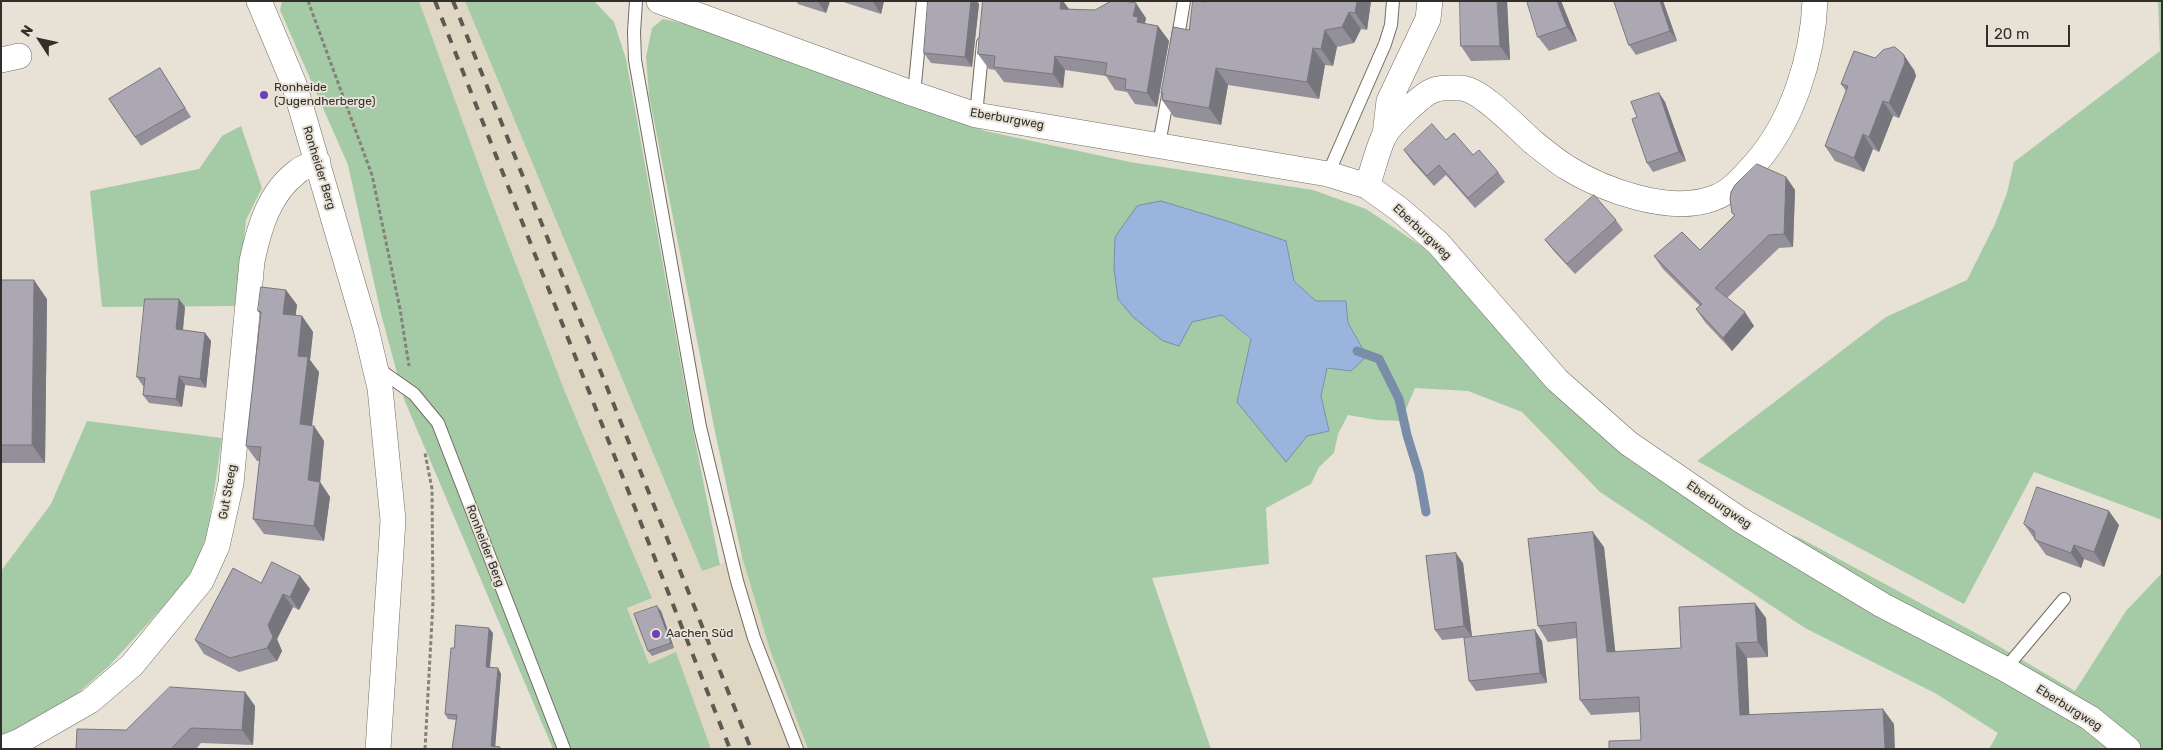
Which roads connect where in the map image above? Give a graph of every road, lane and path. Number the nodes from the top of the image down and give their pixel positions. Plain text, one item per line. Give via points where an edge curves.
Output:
1 (259, 1) edge
2 (636, 1) edge
3 (659, 1) edge
4 (923, 1) edge
5 (1184, 1) edge
6 (1393, 1) edge
7 (1430, 1) edge
8 (1814, 1) edge
9 (984, 30) edge
10 (1174, 58) edge
11 (1171, 78) edge
12 (914, 94) junction
13 (976, 115) junction
14 (1385, 135) junction
15 (1159, 144) junction
16 (318, 162) junction
17 (1328, 174) junction
18 (1367, 186) junction
19 (375, 367) junction
20 (2064, 600) dead end
21 (2005, 669) junction
22 (1, 749) edge
23 (378, 749) edge
24 (564, 749) edge
25 (797, 749) edge
26 (2128, 749) edge

1 - 16 street, Ronheider Berg via 294,84
2 - 25 lane via 635,60 700,427 754,638
3 - 12 street, Eberburgweg
4 - 12 lane
5 - 10 lane
6 - 17 lane via 1385,44
7 - 14 street via 1428,19 1389,101
8 - 14 street via 1809,47 1798,87 1781,127 1760,159 1735,186 1714,198 1671,204 1597,184 1566,167 1490,103 1463,88 1434,90 1407,110
9 - 13 lane
11 - 15 lane
12 - 13 street, Eberburgweg
13 - 15 street, Eberburgweg
14 - 18 street
15 - 17 street, Eberburgweg
16 - 19 street, Ronheider Berg
16 - 22 street, Gut Steeg via 297,171 269,206 260,227 252,261 231,483 217,546 201,581 132,665 90,701
17 - 18 street, Eberburgweg
18 - 21 street, Eberburgweg via 1438,243 1557,380 1628,443 1739,519 1882,605
19 - 23 street, Ronheider Berg via 380,388 393,520
19 - 24 lane, Ronheider Berg via 414,394 438,423
20 - 21 lane
21 - 26 street, Eberburgweg via 2090,718

